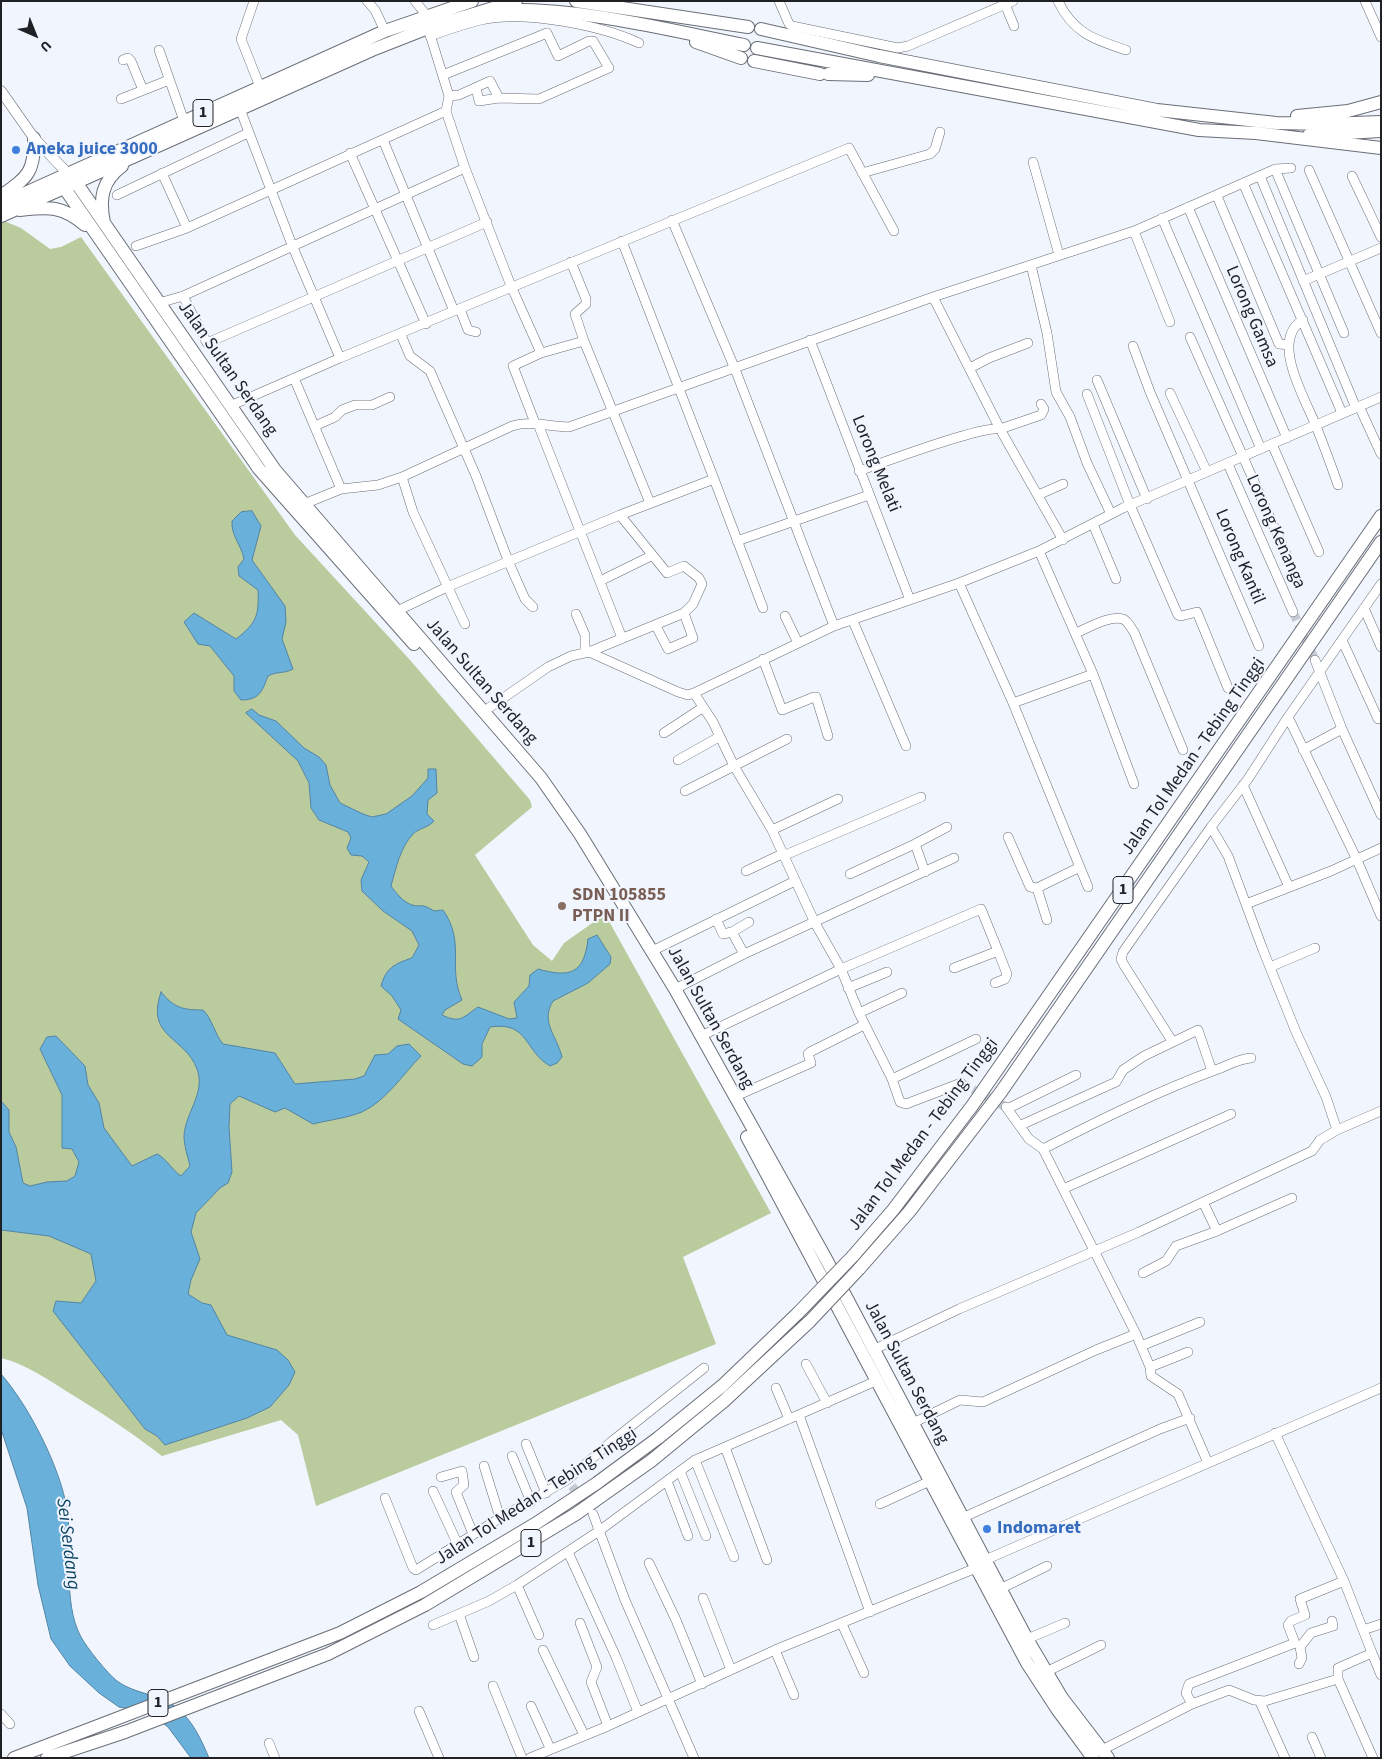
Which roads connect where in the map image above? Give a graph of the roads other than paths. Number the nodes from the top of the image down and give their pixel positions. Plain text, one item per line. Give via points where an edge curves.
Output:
1 (254, 1) edge
2 (367, 1) edge
3 (415, 1) edge
4 (516, 1) edge
5 (576, 1) edge
6 (779, 1) edge
7 (1058, 1) edge
8 (1365, 1) edge
9 (467, 2) edge
10 (1009, 3) edge
11 (597, 4) edge
12 (492, 10) junction
13 (652, 26) junction
14 (1014, 26) dead end
15 (428, 27) junction
16 (748, 27) dead end
17 (761, 29) dead end
18 (385, 31) junction
19 (1381, 37) edge
20 (639, 43) dead end
21 (744, 45) dead end
22 (757, 48) dead end
23 (159, 50) dead end
24 (1126, 50) dead end
25 (741, 58) dead end
26 (124, 60) dead end
27 (754, 61) dead end
28 (443, 75) junction
29 (914, 76) junction
30 (169, 80) junction
31 (476, 88) junction
32 (143, 90) junction
33 (1, 91) edge
34 (262, 93) junction
35 (448, 96) junction
36 (499, 98) junction
37 (121, 99) dead end
38 (1381, 102) edge
39 (240, 109) junction
40 (446, 111) junction
41 (1250, 120) junction
42 (184, 121) junction
43 (1381, 122) edge
44 (1381, 131) edge
45 (940, 132) dead end
46 (248, 133) junction
47 (1279, 136) junction
48 (34, 138) junction
49 (383, 140) junction
50 (1381, 148) edge
51 (350, 153) junction
52 (136, 155) junction
53 (1033, 162) dead end
54 (465, 168) junction
55 (1291, 168) dead end
56 (1275, 170) junction
57 (1309, 170) dead end
58 (162, 173) junction
59 (862, 173) junction
60 (1260, 176) junction
61 (1352, 176) dead end
62 (66, 180) junction
63 (1244, 184) junction
64 (271, 189) junction
65 (405, 194) junction
66 (117, 195) dead end
67 (1, 196) edge
68 (1217, 196) junction
69 (1188, 207) junction
70 (375, 208) junction
71 (4, 210) edge
72 (1162, 218) junction
73 (672, 220) junction
74 (487, 222) junction
75 (187, 228) junction
76 (100, 230) junction
77 (894, 231) dead end
78 (1134, 231) junction
79 (1381, 237) edge
80 (622, 241) junction
81 (292, 245) junction
82 (136, 246) dead end
83 (428, 248) junction
84 (1381, 248) edge
85 (1059, 255) junction
86 (398, 261) junction
87 (571, 262) junction
88 (1351, 262) junction
89 (1031, 265) junction
90 (1318, 276) junction
91 (1303, 281) junction
92 (511, 286) junction
93 (183, 296) junction
94 (314, 297) junction
95 (932, 297) junction
96 (160, 303) junction
97 (457, 310) junction
98 (1303, 320) junction
99 (1170, 322) dead end
100 (426, 324) junction
101 (476, 332) dead end
102 (1344, 333) dead end
103 (1381, 333) edge
104 (401, 335) junction
105 (1190, 337) dead end
106 (810, 340) junction
107 (584, 341) junction
108 (1028, 343) dead end
109 (1289, 345) junction
110 (1133, 346) dead end
111 (541, 354) junction
112 (340, 358) junction
113 (970, 368) junction
114 (735, 369) junction
115 (294, 378) junction
116 (1097, 380) dead end
117 (680, 388) junction
118 (1170, 393) dead end
119 (1087, 394) dead end
120 (1381, 397) edge
121 (390, 398) dead end
122 (1041, 404) dead end
123 (230, 406) junction
124 (1358, 407) junction
125 (611, 412) junction
126 (1342, 413) junction
127 (536, 424) junction
128 (1316, 425) junction
129 (315, 426) junction
130 (1000, 429) junction
131 (1286, 438) junction
132 (1272, 444) junction
133 (463, 447) junction
134 (1261, 449) junction
135 (1381, 454) edge
136 (1244, 456) junction
137 (1228, 464) junction
138 (859, 470) junction
139 (1207, 472) junction
140 (402, 477) junction
141 (714, 479) junction
142 (1188, 481) junction
143 (1063, 484) dead end
144 (1338, 484) dead end
145 (341, 489) junction
146 (869, 495) junction
147 (1038, 495) junction
148 (1147, 498) junction
149 (650, 504) junction
150 (1130, 505) junction
151 (300, 508) junction
152 (1111, 514) junction
153 (620, 515) junction
154 (1381, 516) edge
155 (792, 522) junction
156 (1093, 524) junction
157 (580, 532) junction
158 (1063, 540) junction
159 (738, 541) junction
160 (1381, 542) edge
161 (1039, 551) junction
162 (1319, 552) dead end
163 (651, 556) junction
164 (1287, 556) dead end
165 (509, 563) junction
166 (1116, 579) dead end
167 (600, 581) junction
168 (959, 583) junction
169 (1381, 584) edge
170 (447, 586) junction
171 (910, 600) junction
172 (533, 607) dead end
173 (763, 608) dead end
174 (1364, 608) junction
175 (397, 611) junction
176 (1293, 612) tunnel mouth
177 (576, 614) dead end
178 (684, 614) junction
179 (785, 616) dead end
180 (853, 621) junction
181 (465, 624) dead end
182 (656, 626) junction
183 (834, 626) junction
184 (1076, 633) junction
185 (622, 638) junction
186 (1342, 640) junction
187 (798, 642) junction
188 (1259, 646) dead end
189 (1381, 647) edge
190 (587, 653) junction
191 (763, 659) junction
192 (1315, 660) tunnel mouth
193 (1320, 670) junction
194 (1093, 674) junction
195 (1228, 688) dead end
196 (694, 694) junction
197 (1013, 703) junction
198 (702, 708) junction
199 (483, 712) junction
200 (1288, 717) junction
201 (1378, 719) dead end
202 (1342, 729) junction
203 (664, 733) dead end
204 (828, 736) dead end
205 (719, 737) junction
206 (787, 739) dead end
207 (906, 746) dead end
208 (1183, 750) dead end
209 (1303, 750) junction
210 (678, 760) dead end
211 (734, 766) junction
212 (1134, 784) dead end
213 (1243, 785) junction
214 (684, 791) dead end
215 (921, 797) dead end
216 (838, 799) dead end
217 (1381, 815) edge
218 (947, 827) dead end
219 (1211, 827) junction
220 (772, 830) junction
221 (1008, 837) dead end
222 (915, 844) junction
223 (1381, 848) edge
224 (782, 855) junction
225 (954, 858) dead end
226 (1357, 860) junction
227 (1080, 867) junction
228 (746, 871) dead end
229 (925, 872) junction
230 (850, 874) dead end
231 (795, 881) junction
232 (1088, 887) dead end
233 (1289, 887) junction
234 (1037, 888) junction
235 (1246, 904) junction
236 (1381, 916) edge
237 (716, 919) junction
238 (1047, 920) dead end
239 (750, 922) dead end
240 (815, 923) junction
241 (732, 932) junction
242 (1316, 948) dead end
243 (652, 951) junction
244 (998, 951) junction
245 (744, 954) junction
246 (1270, 967) junction
247 (954, 968) dead end
248 (841, 970) junction
249 (887, 972) dead end
250 (995, 983) dead end
251 (848, 988) junction
252 (675, 989) junction
253 (902, 993) dead end
254 (859, 1013) junction
255 (864, 1025) junction
256 (701, 1036) junction
257 (976, 1040) dead end
258 (1172, 1041) junction
259 (1250, 1058) dead end
260 (1212, 1072) junction
261 (1076, 1075) dead end
262 (892, 1079) junction
263 (961, 1083) dead end
264 (734, 1097) junction
265 (1381, 1111) edge
266 (1231, 1114) dead end
267 (1021, 1125) junction
268 (1337, 1130) junction
269 (1043, 1149) junction
270 (1063, 1189) junction
271 (784, 1195) junction
272 (1292, 1198) dead end
273 (1203, 1202) junction
274 (1217, 1231) junction
275 (1094, 1251) junction
276 (1143, 1273) dead end
277 (1200, 1322) dead end
278 (1136, 1334) junction
279 (1141, 1346) junction
280 (875, 1350) junction
281 (1188, 1352) dead end
282 (806, 1364) dead end
283 (1150, 1367) junction
284 (704, 1368) dead end
285 (876, 1381) junction
286 (776, 1388) dead end
287 (1381, 1388) edge
288 (827, 1403) junction
289 (799, 1415) junction
290 (1190, 1418) junction
291 (789, 1419) junction
292 (913, 1423) junction
293 (1275, 1433) junction
294 (526, 1444) dead end
295 (725, 1448) junction
296 (512, 1456) dead end
297 (695, 1460) junction
298 (1208, 1462) junction
299 (484, 1466) dead end
300 (680, 1471) junction
301 (441, 1477) dead end
302 (667, 1481) junction
303 (930, 1481) junction
304 (434, 1491) dead end
305 (546, 1493) junction
306 (385, 1498) dead end
307 (531, 1502) junction
308 (880, 1504) dead end
309 (593, 1514) dead end
310 (500, 1518) junction
311 (962, 1518) junction
312 (599, 1531) junction
313 (473, 1534) junction
314 (688, 1536) dead end
315 (706, 1536) dead end
316 (458, 1545) junction
317 (568, 1552) junction
318 (734, 1557) dead end
319 (767, 1560) dead end
320 (649, 1563) dead end
321 (980, 1564) junction
322 (1047, 1566) dead end
323 (1344, 1581) junction
324 (517, 1585) junction
325 (1000, 1589) junction
326 (702, 1598) dead end
327 (870, 1612) junction
328 (459, 1614) junction
329 (1332, 1621) dead end
330 (580, 1623) dead end
331 (1065, 1623) dead end
332 (842, 1624) junction
333 (1381, 1624) edge
334 (433, 1625) dead end
335 (1363, 1630) junction
336 (539, 1635) dead end
337 (1027, 1639) junction
338 (1101, 1645) dead end
339 (1298, 1645) junction
340 (543, 1650) dead end
341 (775, 1650) junction
342 (1372, 1653) junction
343 (474, 1657) dead end
344 (1299, 1664) dead end
345 (731, 1670) junction
346 (1046, 1672) junction
347 (864, 1673) dead end
348 (1381, 1675) edge
349 (1338, 1679) junction
350 (702, 1684) junction
351 (493, 1686) dead end
352 (208, 1692) junction
353 (794, 1695) dead end
354 (668, 1698) junction
355 (1260, 1702) junction
356 (1192, 1704) junction
357 (531, 1706) dead end
358 (419, 1711) dead end
359 (638, 1712) junction
360 (1, 1714) edge
361 (10, 1724) dead end
362 (608, 1726) junction
363 (584, 1735) junction
364 (1312, 1737) dead end
365 (269, 1743) dead end
366 (550, 1748) junction
367 (1101, 1755) edge
368 (14, 1758) edge
369 (47, 1758) edge
370 (275, 1758) edge
371 (439, 1758) edge
372 (522, 1758) edge
373 (530, 1758) edge
374 (694, 1758) edge
375 (1285, 1758) edge
376 (1321, 1758) edge
377 (1373, 1758) edge

1 - 34 street via 241,40
2 - 18 street
3 - 15 street
4 - 12 highway, 1
5 - 11 highway
6 - 10 street via 788,24 792,26 898,48
7 - 24 street via 1079,30 1093,40
8 - 19 street
9 - 15 highway, 1
10 - 14 street
11 - 16 highway
12 - 13 highway via 536,9
12 - 15 highway, 1
13 - 21 highway
13 - 25 highway
15 - 18 highway, 1
15 - 20 street via 500,17 566,23 618,34
15 - 28 street
15 - 34 highway, 1
17 - 41 highway via 879,56 1157,110
18 - 34 highway, 1
22 - 29 highway
23 - 30 street
26 - 32 street via 128,58 131,61
27 - 29 highway via 824,74
28 - 35 street
28 - 36 street via 546,33 558,56 593,41 609,68 538,99
29 - 47 highway via 1199,130
30 - 32 street
30 - 42 street
31 - 35 street
31 - 36 street via 479,101
31 - 36 street via 490,81
32 - 37 street
33 - 48 main road
34 - 39 highway, 1
34 - 42 highway, 1
35 - 40 street
38 - 41 highway via 1323,114
39 - 46 street
39 - 52 highway, 1
40 - 49 street
40 - 54 street
41 - 43 highway via 1326,124
42 - 62 highway, 1
44 - 47 highway
45 - 59 street via 930,154
46 - 58 street
46 - 64 street
47 - 50 highway
48 - 62 main road
48 - 67 highway via 33,167 27,176
49 - 51 street
49 - 65 street
51 - 64 street
51 - 70 street
52 - 62 highway, 1
52 - 76 highway via 105,184
53 - 85 street
54 - 65 street
54 - 74 street
55 - 56 street
56 - 60 street
56 - 90 street
57 - 88 street
58 - 66 street
58 - 75 street
59 - 73 street via 848,148
59 - 77 street
60 - 63 street
60 - 91 street
61 - 79 street
62 - 71 highway, 1
62 - 76 highway, Jalan Sultan Serdang
63 - 68 street
63 - 98 street
64 - 75 street
64 - 81 street
65 - 70 street
65 - 83 street
68 - 69 street
68 - 109 street via 1279,344
69 - 72 street
69 - 131 street, Lorong Gamsa
70 - 81 street
70 - 86 street
71 - 76 highway via 64,210
72 - 78 street
72 - 134 street
73 - 80 street
73 - 114 street
74 - 83 street
74 - 92 street
75 - 82 street
76 - 96 highway, Jalan Sultan Serdang
76 - 151 highway, Jalan Sultan Serdang via 259,469
78 - 85 street
78 - 99 street
80 - 87 street
80 - 117 street
81 - 93 street
81 - 94 street
83 - 86 street
83 - 97 street
84 - 88 street
85 - 89 street
86 - 94 street
86 - 100 street
87 - 92 street
87 - 107 street via 587,302 575,314
88 - 90 street
88 - 103 street
89 - 95 street
89 - 152 street via 1047,333 1056,392
90 - 91 street
90 - 102 street
91 - 124 street
92 - 97 street
92 - 111 street
93 - 94 street via 208,343
93 - 96 street
94 - 112 street
95 - 106 street
95 - 113 street
96 - 123 highway, Jalan Sultan Serdang
97 - 100 street
97 - 101 street via 468,330
98 - 109 street via 1293,328
98 - 126 street
100 - 104 street
104 - 112 street
104 - 133 street via 410,356 430,371
105 - 136 street
106 - 114 street
106 - 138 street, Lorong Melati
107 - 111 street
107 - 125 street
108 - 113 street
109 - 128 street via 1294,376
110 - 142 street, Lorong Kantil
111 - 127 street via 513,368
112 - 115 street
113 - 130 street
114 - 117 street
114 - 155 street
115 - 123 street
115 - 129 street
116 - 148 street
117 - 125 street
117 - 141 street
118 - 139 street
119 - 150 street
120 - 124 street
121 - 129 street via 372,405 355,405
122 - 130 street via 1044,410 1041,415
123 - 151 highway, Jalan Sultan Serdang
124 - 126 street
124 - 135 street
125 - 127 street via 569,427
125 - 149 street
126 - 128 street
127 - 133 street via 512,426
127 - 157 street
128 - 131 street
128 - 144 street
129 - 145 street
130 - 138 street via 994,428
130 - 147 street
131 - 132 street
132 - 134 street
132 - 162 street
133 - 140 street
133 - 165 street
134 - 136 street
136 - 137 street
136 - 164 street
137 - 139 street
137 - 176 street, Lorong Kenanga
138 - 146 street, Lorong Melati
139 - 142 street
140 - 145 street via 378,485
140 - 170 street via 413,512
141 - 149 street
141 - 159 street
142 - 148 street
142 - 188 street, Lorong Kantil
143 - 147 street
145 - 151 street
146 - 155 street
146 - 171 street, Lorong Melati
147 - 158 street
148 - 150 street
149 - 153 street
150 - 152 street
150 - 195 street via 1178,615 1197,612
151 - 175 highway, Jalan Sultan Serdang
151 - 271 highway, Jalan Sultan Serdang via 557,811 666,990
152 - 156 street
153 - 157 street
153 - 163 street
154 - 352 highway, Jalan Tol Medan - Tebing Tinggi / 1, bridge via 972,1106 893,1210 798,1313 722,1386 658,1438 535,1524 421,1592 340,1633
155 - 159 street
155 - 183 street
156 - 158 street
156 - 166 street
157 - 165 street
157 - 167 street
158 - 161 street
159 - 173 street
160 - 352 highway, Jalan Tol Medan - Tebing Tinggi / 1, bridge via 1000,1092 908,1212 810,1321 724,1401 651,1461 576,1514 425,1605 328,1654
161 - 168 street
161 - 184 street
163 - 167 street
163 - 178 street via 667,573 684,566 701,580 697,597
165 - 170 street
165 - 172 street
167 - 185 street
168 - 171 street
168 - 197 street
169 - 174 street
170 - 175 street
170 - 181 street
171 - 180 street
174 - 186 street
174 - 189 street
175 - 199 highway, Jalan Sultan Serdang
177 - 190 street via 585,635
178 - 182 street
178 - 182 street via 693,638 673,648 665,646
179 - 187 street
180 - 183 street
180 - 207 street
182 - 185 street
183 - 187 street
184 - 194 street
184 - 208 street via 1113,619 1127,622
185 - 190 street
186 - 193 street
186 - 201 street
187 - 191 street
190 - 196 street via 678,692
190 - 199 street via 571,656 548,667
191 - 196 street
191 - 204 street via 782,710 814,696
192 - 193 street
193 - 200 street
193 - 202 street
194 - 197 street
194 - 212 street
196 - 198 street
197 - 227 street
198 - 203 street
198 - 205 street
199 - 243 highway, Jalan Sultan Serdang via 541,778 563,809
200 - 209 street
200 - 213 street
202 - 209 street
202 - 217 street
205 - 210 street
205 - 211 street
206 - 211 street
209 - 226 street
211 - 214 street
211 - 220 street
213 - 219 street
213 - 233 street
215 - 224 street
216 - 220 street
218 - 222 street
219 - 235 street via 1228,856
219 - 258 street via 1121,959
220 - 224 street
221 - 234 street via 1030,887
222 - 229 street
222 - 230 street
223 - 226 street
224 - 228 street
224 - 231 street
225 - 229 street
226 - 233 street
226 - 236 street
227 - 232 street
227 - 234 street
229 - 240 street
231 - 237 street
231 - 240 street
233 - 235 street
234 - 238 street
235 - 246 street
237 - 241 street via 724,934
237 - 243 street
239 - 241 street
240 - 245 street
240 - 248 street
241 - 245 street
242 - 246 street
243 - 252 highway, Jalan Sultan Serdang
244 - 247 street
244 - 248 street via 982,909
244 - 250 street via 1007,974 1005,979
245 - 252 street
246 - 268 street
248 - 251 street
248 - 256 street
249 - 251 street
251 - 254 street
252 - 256 highway, Jalan Sultan Serdang
253 - 254 street
254 - 255 street
255 - 262 street
255 - 264 street via 810,1052 811,1063
256 - 264 highway, Jalan Sultan Serdang
257 - 262 street
258 - 260 street via 1198,1030
258 - 267 street via 1124,1070 1116,1082
259 - 260 street
260 - 269 street via 1116,1112
261 - 267 street via 1007,1107
262 - 263 street via 903,1104
264 - 271 highway, Jalan Sultan Serdang
265 - 268 street
266 - 270 street
267 - 269 street via 1029,1139
268 - 273 street via 1320,1140 1314,1150
269 - 270 street
270 - 275 street
271 - 280 highway, Jalan Sultan Serdang
271 - 285 highway, Jalan Sultan Serdang
272 - 274 street
273 - 274 street
273 - 275 street
274 - 276 street via 1176,1246 1166,1261
275 - 278 street
275 - 280 street via 959,1309
277 - 279 street
278 - 279 street
278 - 292 street via 983,1402 960,1400
279 - 283 street
280 - 292 highway, Jalan Sultan Serdang
281 - 283 street
282 - 288 street
283 - 290 street via 1152,1379 1178,1394
284 - 305 street via 611,1442 570,1483
285 - 288 street
285 - 303 highway, Jalan Sultan Serdang
286 - 291 street
287 - 293 street
288 - 289 street
289 - 291 street
289 - 327 street
290 - 298 street
290 - 311 street
291 - 295 street
292 - 311 highway, Jalan Sultan Serdang
293 - 298 street
293 - 323 street
294 - 305 street
295 - 297 street
295 - 319 street
296 - 307 street
297 - 300 street
297 - 318 street
298 - 321 street
299 - 310 street
300 - 302 street
300 - 315 street
301 - 313 street via 462,1471 464,1485 456,1492
302 - 312 street
302 - 314 street
303 - 308 street
303 - 321 highway, Jalan Sultan Serdang
304 - 316 street
305 - 307 street
306 - 316 street via 413,1569
307 - 310 street
309 - 312 street
310 - 313 street
311 - 321 highway, Jalan Sultan Serdang
312 - 317 street
312 - 354 street
313 - 316 street
317 - 324 street
317 - 359 street
320 - 350 street
321 - 325 highway, Jalan Sultan Serdang
321 - 327 street
321 - 367 highway, Jalan Sultan Serdang via 1040,1684
322 - 325 street
323 - 335 street
323 - 339 street via 1300,1599 1305,1615 1288,1625
324 - 328 street
324 - 336 street
325 - 337 highway, Jalan Sultan Serdang
326 - 345 street
327 - 332 street
328 - 334 street
328 - 343 street
329 - 339 street via 1333,1626 1311,1633
330 - 362 street via 597,1667 591,1682
331 - 337 street
332 - 341 street
332 - 347 street
333 - 335 street
335 - 342 street
337 - 346 highway, Jalan Sultan Serdang
338 - 346 street
339 - 344 street via 1302,1658
339 - 356 street via 1189,1684 1186,1693
340 - 363 street
341 - 345 street
341 - 353 street
342 - 348 street
342 - 349 street via 1338,1668
345 - 350 street
346 - 367 highway, Jalan Sultan Serdang
349 - 355 street
349 - 377 street
350 - 354 street
351 - 372 street
352 - 368 highway, Jalan Tol Medan - Tebing Tinggi / 1 via 112,1720
352 - 369 highway, Jalan Tol Medan - Tebing Tinggi / 1 via 125,1732
354 - 359 street
354 - 374 street
355 - 356 street via 1229,1690
355 - 375 street
356 - 367 street
357 - 366 street
358 - 371 street
359 - 362 street
360 - 361 street
362 - 363 street
363 - 366 street
364 - 376 street
365 - 370 street
366 - 373 street

